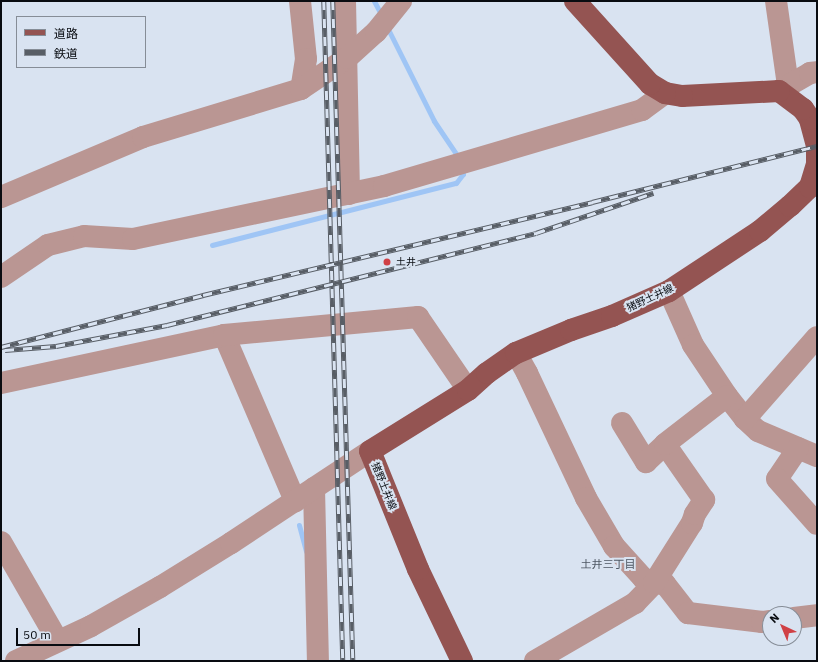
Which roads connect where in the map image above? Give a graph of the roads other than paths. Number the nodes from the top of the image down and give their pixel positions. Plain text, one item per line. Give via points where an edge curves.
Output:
1 (300, 1) edge
2 (345, 1) edge
3 (776, 1) edge
4 (581, 4) edge
5 (397, 6) edge
6 (347, 58) junction
7 (817, 72) edge
8 (784, 88) junction
9 (300, 89) junction
10 (665, 93) junction
11 (349, 194) junction
12 (1, 197) edge
13 (1, 277) edge
14 (669, 291) junction
15 (224, 335) junction
16 (817, 337) edge
17 (516, 353) junction
18 (1, 383) edge
19 (468, 390) junction
20 (727, 396) junction
21 (745, 418) junction
22 (622, 423) dead end
23 (665, 444) junction
24 (370, 451) junction
25 (808, 452) edge
26 (314, 488) junction
27 (295, 501) junction
28 (817, 524) edge
29 (1, 542) edge
30 (654, 583) junction
31 (817, 615) edge
32 (802, 617) edge
33 (762, 622) edge
34 (58, 641) junction
35 (16, 661) edge
36 (318, 661) edge
37 (462, 661) edge
38 (535, 661) edge

1 - 9 street via 306,58
2 - 6 street
3 - 8 street
4 - 10 main road via 650,84
5 - 6 street via 376,32
6 - 9 street
6 - 11 street
7 - 8 street via 810,73
8 - 10 main road via 682,96
8 - 14 main road, 猪野土井線 via 810,119 817,146 817,164 810,187 760,231
9 - 12 street via 143,137
10 - 11 street via 642,110 458,165
11 - 13 street via 133,239 84,236 48,245
14 - 17 main road, 猪野土井線
14 - 20 street via 692,345
15 - 18 street
15 - 19 street via 418,317
15 - 27 street
16 - 21 street
17 - 19 main road, 猪野土井線
17 - 30 street via 528,372 586,498 614,546 643,578
19 - 24 main road, 猪野土井線
20 - 21 street
20 - 23 street
21 - 25 street via 758,431
22 - 23 street via 646,462
23 - 30 street via 704,500
24 - 26 street
24 - 37 main road, 猪野土井線 via 418,569
25 - 28 street via 777,480
26 - 27 street
26 - 36 street
27 - 34 street via 160,587 91,626
29 - 34 street
30 - 33 street via 665,584 688,613
30 - 38 street via 635,603
31 - 32 street
34 - 35 street

